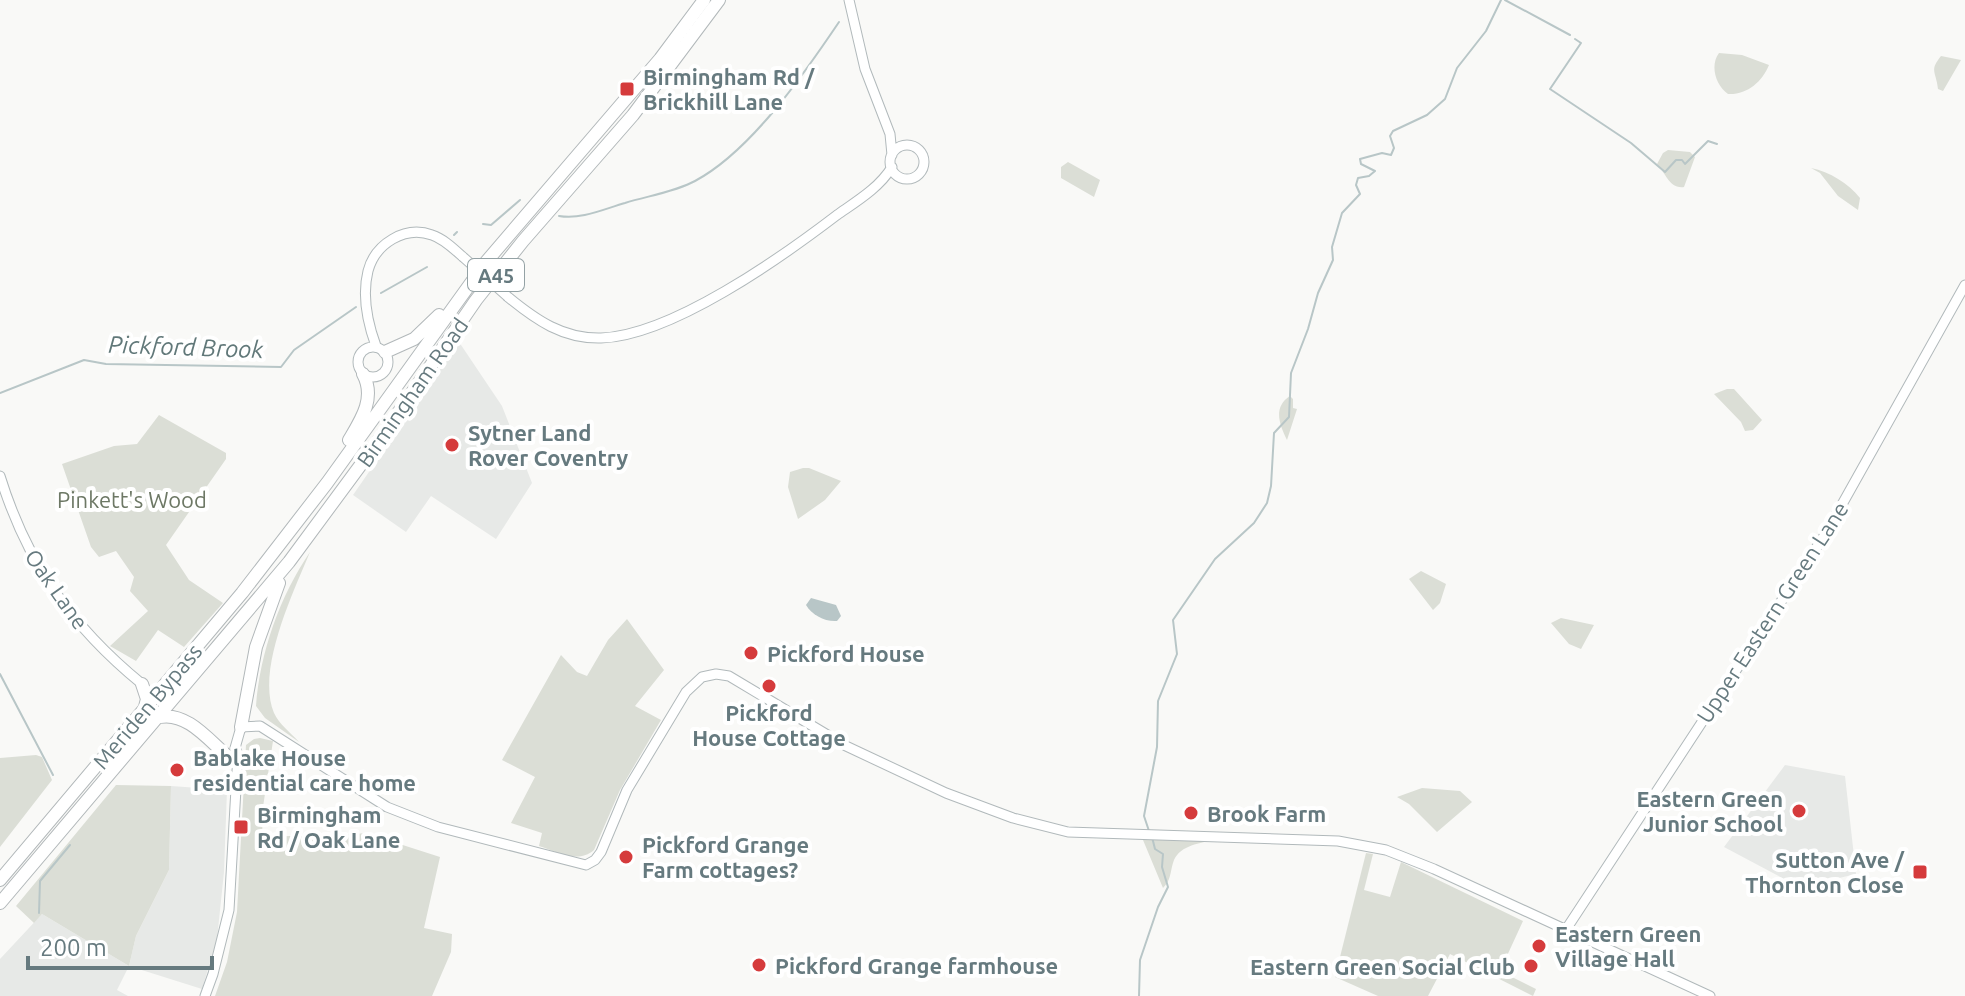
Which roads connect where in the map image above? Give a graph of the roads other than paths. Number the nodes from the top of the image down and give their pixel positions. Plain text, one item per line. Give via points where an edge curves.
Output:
1 (704, 0) edge
2 (719, 0) edge
3 (726, 0) edge
4 (849, 0) edge
5 (697, 29) junction
6 (890, 134) junction
7 (904, 146) junction
8 (892, 155) junction
9 (892, 167) junction
10 (900, 177) junction
11 (876, 186) junction
12 (1965, 285) edge
13 (461, 293) junction
14 (368, 328) junction
15 (381, 349) junction
16 (362, 351) junction
17 (363, 374) junction
18 (0, 476) edge
19 (301, 518) junction
20 (292, 530) joint
21 (289, 562) junction
22 (142, 684) junction
23 (165, 685) junction
24 (144, 710) junction
25 (160, 717) junction
26 (241, 727) junction
27 (232, 755) junction
28 (0, 880) edge
29 (0, 903) edge
30 (1565, 931) junction
31 (205, 996) edge
32 (1710, 996) edge

1 - 13 highway, Birmingham Road / A45
2 - 5 highway, Birmingham Road / A45
3 - 5 highway
4 - 6 street via 865,69
5 - 21 highway, Birmingham Road / A45 via 611,141 476,300
6 - 7 street
6 - 8 street
7 - 8 street
7 - 10 street via 917,149 924,166 915,177
8 - 9 street
9 - 10 street
9 - 11 street
10 - 11 street
11 - 14 street, bridge via 729,288 624,335 598,338 562,332 539,321 439,237 410,233 387,243 368,271
12 - 30 street, Upper Eastern Green Lane via 1820,542
13 - 15 highway via 414,339
13 - 19 highway, Birmingham Road / A45
14 - 15 street
14 - 16 street
15 - 16 street
15 - 17 street via 389,362 386,371 378,377
16 - 17 street via 358,360
17 - 19 highway via 366,408
18 - 22 street, Oak Lane via 19,532 40,570 87,634
19 - 20 highway, Birmingham Road / A45
20 - 23 highway, Meriden Bypass / A45
21 - 25 highway, Meriden Bypass / A45
21 - 26 highway, A45 via 261,628
22 - 23 highway
22 - 24 highway
23 - 24 highway, Meriden Bypass / A45
24 - 28 highway, Meriden Bypass / A45
25 - 27 highway via 183,719
25 - 29 highway, Meriden Bypass / A45
26 - 27 street
26 - 30 street via 272,731 387,807 438,827 586,865 601,852 627,790 692,685 709,675 729,676 846,746 946,793 1035,825 1068,832 1338,841 1403,856
27 - 31 street via 229,910
30 - 32 street

